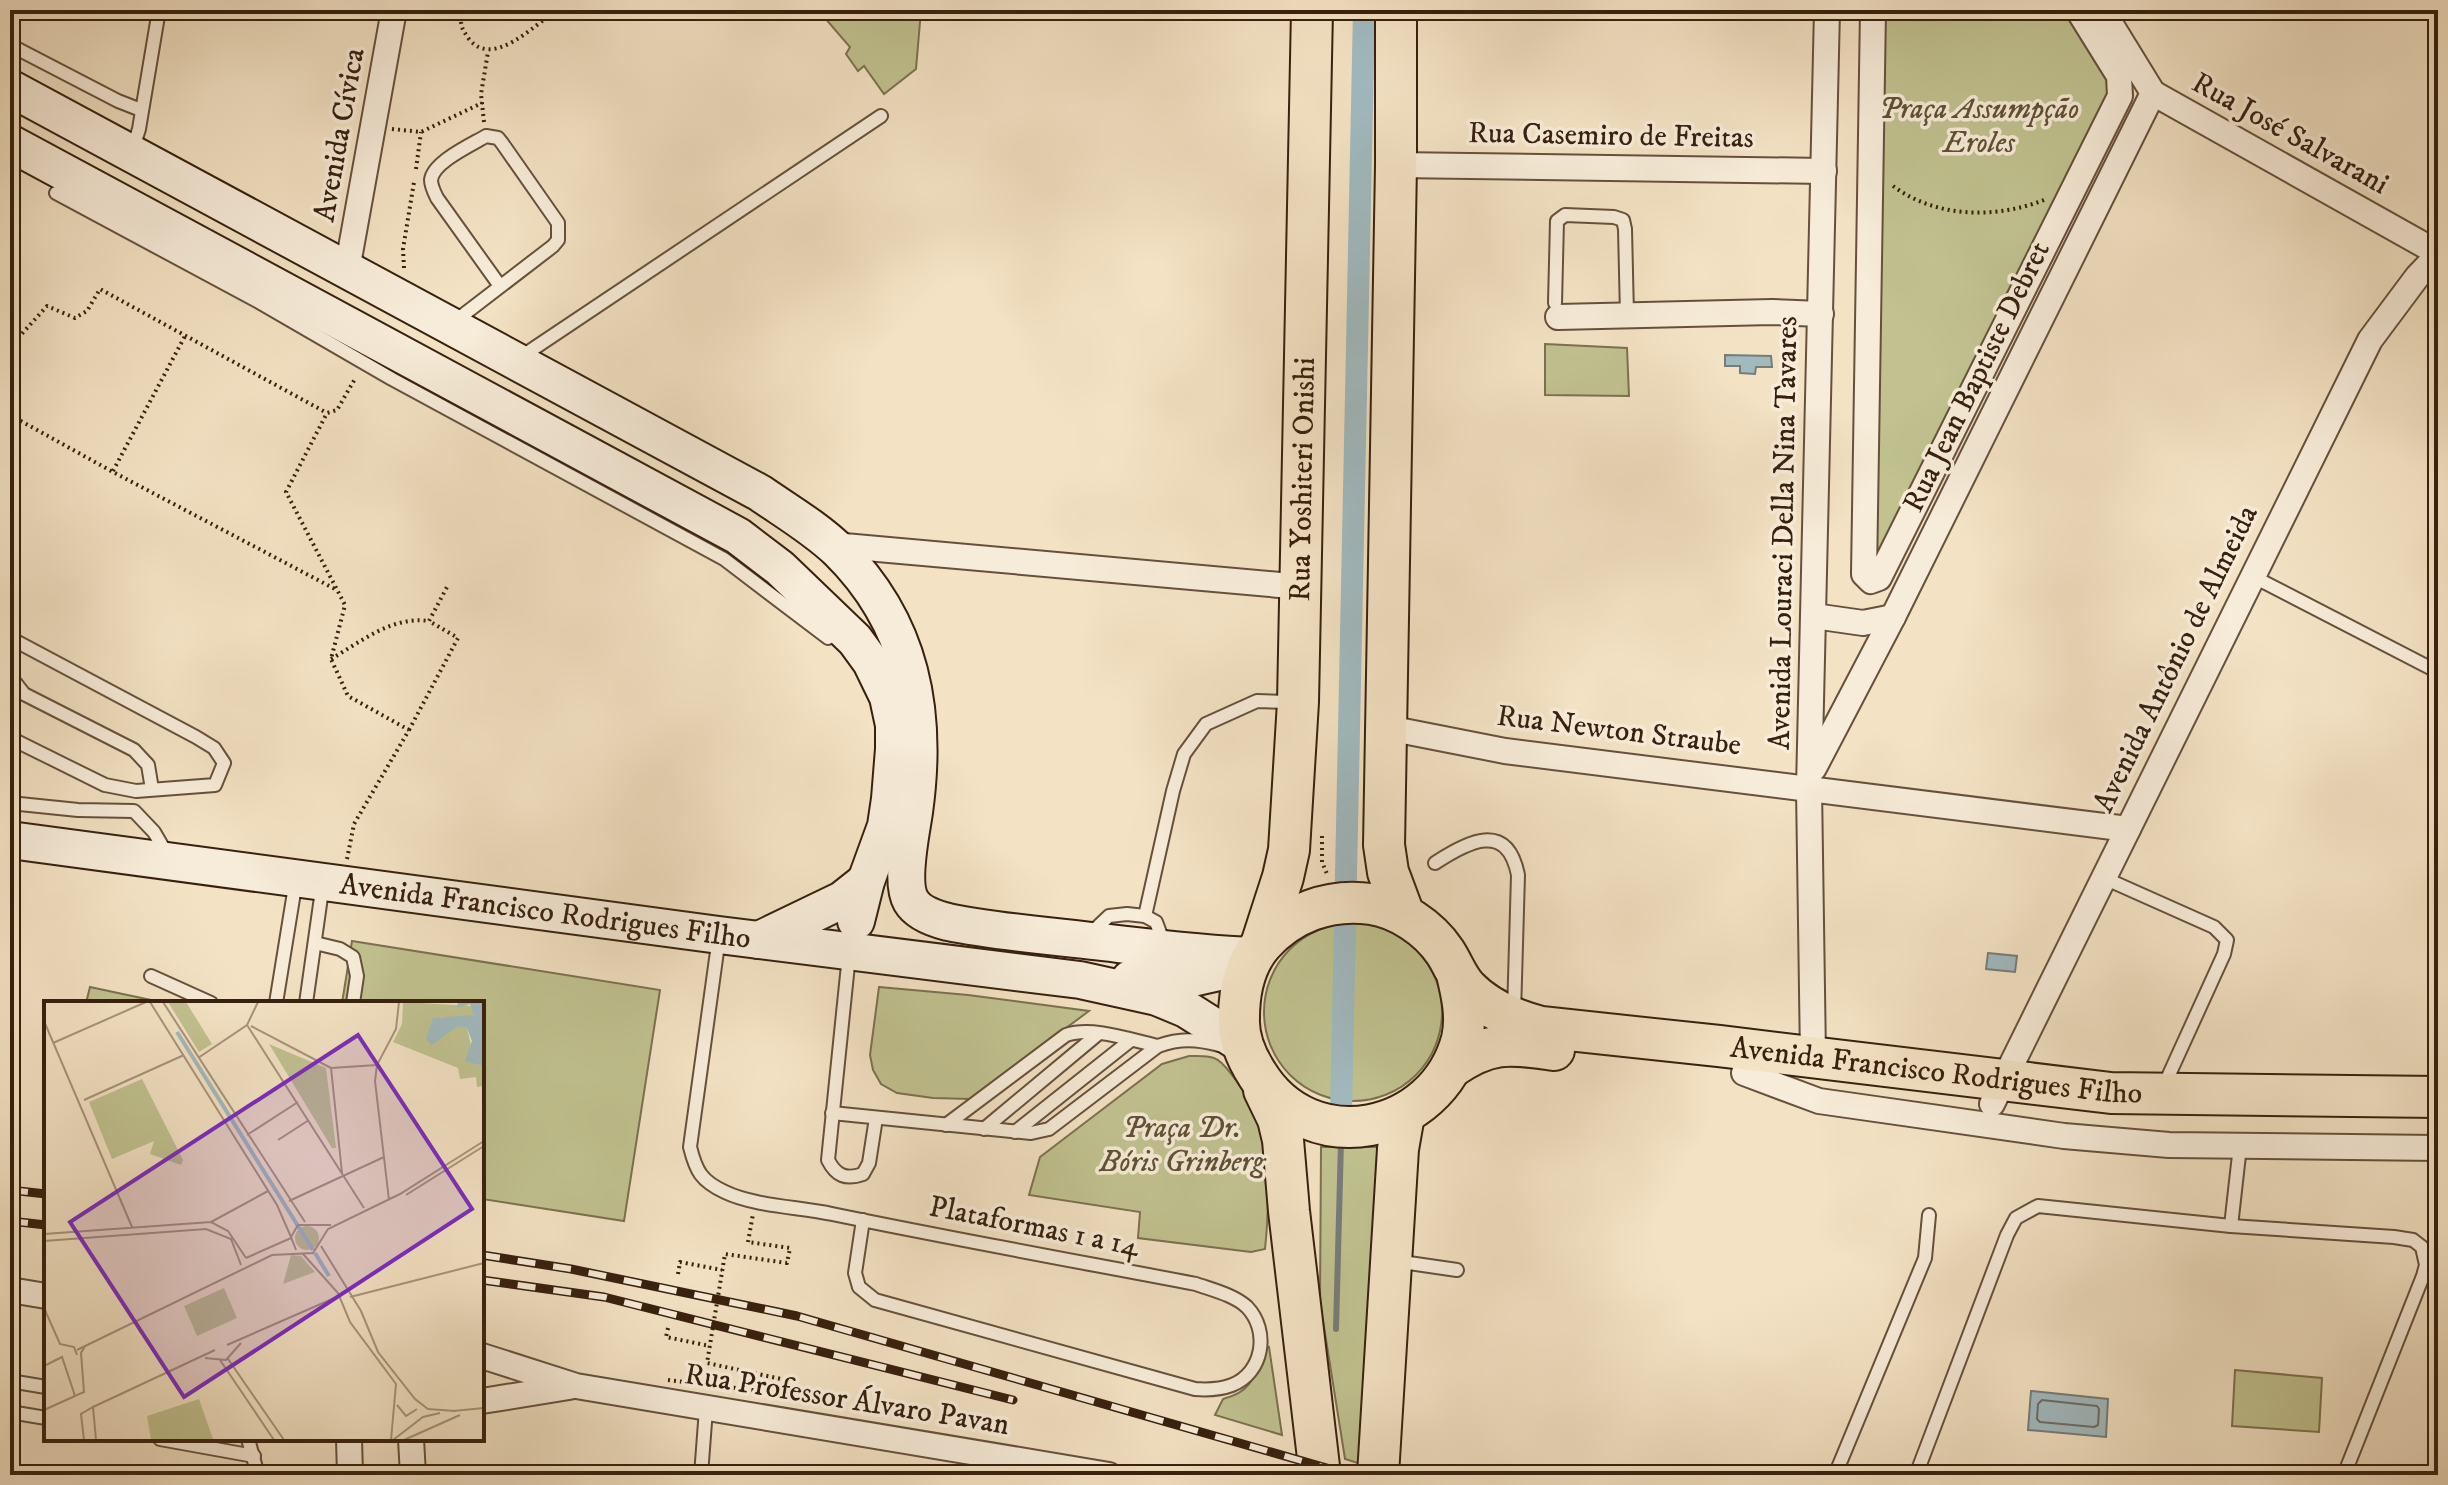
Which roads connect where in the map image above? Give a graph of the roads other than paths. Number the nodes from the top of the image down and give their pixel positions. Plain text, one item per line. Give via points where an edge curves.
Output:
1 (159, 10) edge
2 (394, 10) edge
3 (1312, 10) edge
4 (1396, 10) edge
5 (1827, 10) edge
6 (1873, 10) edge
7 (2078, 10) edge
8 (2102, 10) edge
9 (10, 45) edge
10 (10, 88) edge
11 (2153, 93) junction
12 (141, 110) junction
13 (881, 116) dead end
14 (10, 143) edge
15 (131, 155) junction
16 (1396, 165) junction
17 (1824, 171) junction
18 (172, 176) junction
19 (56, 193) dead end
20 (120, 214) junction
21 (2438, 254) edge
22 (347, 270) junction
23 (500, 286) junction
24 (1557, 310) joint
25 (1821, 314) junction
26 (1627, 315) junction
27 (448, 326) junction
28 (515, 361) junction
29 (769, 500) junction
30 (833, 545) junction
31 (737, 552) junction
32 (2252, 576) junction
33 (1302, 587) junction
34 (1814, 616) junction
35 (1893, 617) junction
36 (10, 638) edge
37 (838, 645) dead end
38 (849, 655) dead end
39 (2438, 672) edge
40 (10, 676) edge
41 (882, 683) junction
42 (1298, 702) junction
43 (1388, 728) junction
44 (12, 743) edge
45 (1810, 781) junction
46 (152, 789) junction
47 (10, 803) edge
48 (2128, 829) junction
49 (10, 840) edge
50 (171, 862) junction
51 (1435, 863) dead end
52 (2104, 878) junction
53 (866, 881) junction
54 (321, 882) junction
55 (911, 902) junction
56 (1404, 915) junction
57 (1145, 916) junction
58 (719, 935) junction
59 (852, 936) junction
60 (759, 940) junction
61 (1085, 940) junction
62 (315, 943) junction
63 (1165, 949) junction
64 (1254, 956) junction
65 (1457, 974) junction
66 (151, 976) dead end
67 (1080, 980) junction
68 (207, 1001) edge
69 (277, 1001) edge
70 (306, 1001) edge
71 (353, 1001) edge
72 (1514, 1020) junction
73 (1098, 1034) junction
74 (1131, 1040) junction
75 (1158, 1046) junction
76 (1246, 1054) junction
77 (1813, 1057) junction
78 (1452, 1067) junction
79 (1744, 1073) junction
80 (1998, 1092) junction
81 (2161, 1093) junction
82 (2438, 1097) edge
83 (832, 1113) junction
84 (1404, 1115) junction
85 (876, 1118) junction
86 (2438, 1121) edge
87 (946, 1125) junction
88 (984, 1129) junction
89 (1015, 1132) junction
90 (2240, 1146) junction
91 (2438, 1148) edge
92 (1929, 1215) dead end
93 (863, 1220) junction
94 (2231, 1226) junction
95 (1391, 1261) junction
96 (1457, 1270) dead end
97 (10, 1290) edge
98 (44, 1296) edge
99 (484, 1357) edge
100 (10, 1381) edge
101 (576, 1386) junction
102 (44, 1387) edge
103 (484, 1401) edge
104 (706, 1409) junction
105 (10, 1412) edge
106 (44, 1418) edge
107 (171, 1441) edge
108 (249, 1441) edge
109 (349, 1441) edge
110 (411, 1441) edge
111 (254, 1456) junction
112 (258, 1475) edge
113 (350, 1475) edge
114 (413, 1475) edge
115 (701, 1475) edge
116 (1109, 1475) edge
117 (1320, 1475) edge
118 (1378, 1475) edge
119 (1835, 1475) edge
120 (1916, 1475) edge
121 (2344, 1475) edge

1 - 12 lane
2 - 22 street, Avenida Cívica
3 - 33 main road, Rua Yoshiteri Onishi
4 - 16 main road
5 - 17 street, Avenida Louraci Della Nina Tavares
6 - 7 street via 1864,574 1871,581 1879,578 2120,96 2119,76
8 - 11 street
9 - 12 lane
10 - 15 street
11 - 21 street, Rua José Salvarani
11 - 35 street, Rua Jean Baptiste Debret
12 - 15 lane
13 - 28 lane
14 - 20 street
15 - 18 street
15 - 20 street
16 - 17 street, Rua Casemiro de Freitas
16 - 43 main road
17 - 25 street, Avenida Louraci Della Nina Tavares
18 - 20 street
18 - 22 street
19 - 20 lane
20 - 31 street
21 - 32 street, Avenida Antônio de Almeida via 2370,340
22 - 27 street
23 - 23 lane via 553,246 559,233 558,223 502,143 486,136 436,168 431,184
23 - 27 lane
24 - 26 street
24 - 26 lane via 1557,221 1565,215 1614,217 1623,220 1625,229
25 - 26 street
25 - 34 street, Avenida Louraci Della Nina Tavares
27 - 28 street
28 - 29 street
29 - 30 street
29 - 31 street via 752,516
30 - 33 street
30 - 55 street via 895,628 910,667 920,769 907,866
31 - 37 lane
31 - 41 street via 810,595 855,640
32 - 39 lane
32 - 48 street, Avenida Antônio de Almeida
33 - 42 main road, Rua Yoshiteri Onishi
34 - 35 street via 1863,623
34 - 45 street, Avenida Louraci Della Nina Tavares
35 - 45 street, Rua Jean Baptiste Debret
36 - 46 lane via 196,737 214,748 224,763 215,785
38 - 41 lane
40 - 46 lane via 24,694 134,750 148,765
41 - 53 street via 894,725 894,766 886,826
42 - 57 lane via 1257,701 1206,724 1184,754
42 - 64 main road, Rua Yoshiteri Onishi via 1289,850
43 - 45 street, Rua Newton Straube via 1505,751
43 - 56 main road via 1384,845
44 - 46 lane via 105,785
45 - 48 street, Rua Newton Straube
45 - 77 street, Avenida Louraci Della Nina Tavares
47 - 50 lane via 134,811
48 - 52 street, Avenida Antônio de Almeida
49 - 50 street, Avenida Francisco Rodrigues Filho
50 - 54 street, Avenida Francisco Rodrigues Filho
51 - 72 lane via 1473,841 1491,840 1514,856
52 - 80 street, Avenida Antônio de Almeida
52 - 81 lane via 2214,927 2227,940
53 - 59 street
53 - 60 street via 842,900
54 - 58 street, Avenida Francisco Rodrigues Filho
54 - 62 lane
54 - 69 lane
55 - 59 street via 885,902
55 - 61 street via 947,921
56 - 64 main road, Avenida Francisco Rodrigues Filho via 1374,904 1346,902 1311,909 1283,924
56 - 65 main road, Avenida Francisco Rodrigues Filho via 1429,933
57 - 61 lane via 1109,916
57 - 63 lane via 1156,922
58 - 60 street, Avenida Francisco Rodrigues Filho
58 - 93 lane, Plataformas 1 a 14 via 690,1147 696,1170 727,1194
59 - 60 street, Avenida Francisco Rodrigues Filho
59 - 67 street, Avenida Francisco Rodrigues Filho
59 - 83 lane
61 - 63 street
62 - 70 lane
62 - 71 lane via 353,957
63 - 64 street
64 - 67 street, Avenida Francisco Rodrigues Filho via 1188,979
64 - 76 main road via 1239,996 1238,1027
65 - 72 main road, Avenida Francisco Rodrigues Filho via 1485,1002
65 - 78 main road, Avenida Francisco Rodrigues Filho via 1464,1005 1463,1037
66 - 68 lane
67 - 76 street, Avenida Francisco Rodrigues Filho via 1186,1009
72 - 77 main road, Avenida Francisco Rodrigues Filho
73 - 74 lane
73 - 87 lane via 1066,1035
73 - 88 lane
74 - 75 lane
74 - 89 lane
75 - 76 lane via 1185,1039
75 - 89 lane via 1049,1129
76 - 84 main road, Avenida Francisco Rodrigues Filho via 1266,1090 1295,1113 1331,1126 1368,1127
76 - 117 main road via 1283,1140
77 - 80 main road, Avenida Francisco Rodrigues Filho
78 - 79 main road, Avenida Francisco Rodrigues Filho via 1484,1048 1511,1045
78 - 84 main road, Avenida Francisco Rodrigues Filho via 1434,1093
79 - 80 main road, Avenida Francisco Rodrigues Filho
79 - 90 street via 1819,1101 1947,1120 2064,1136
80 - 81 main road, Avenida Francisco Rodrigues Filho
80 - 86 main road, Avenida Francisco Rodrigues Filho via 2076,1115
81 - 82 main road, Avenida Francisco Rodrigues Filho
83 - 85 lane
83 - 85 lane via 828,1160 842,1177 863,1174
84 - 95 main road
85 - 87 lane
87 - 88 lane
88 - 89 lane
90 - 91 street
90 - 94 lane
92 - 119 lane via 1925,1258
93 - 93 lane, Plataformas 1 a 14 via 855,1273 859,1287 875,1300 1195,1389 1235,1384 1258,1358 1259,1325 1246,1307 1196,1284
94 - 120 lane via 2038,1206 2016,1218
94 - 121 lane via 2394,1237 2422,1247 2423,1276
95 - 96 lane
95 - 118 main road
97 - 98 street
99 - 101 street, Rua Professor Álvaro Pavan
100 - 102 lane
101 - 103 street, Rua Professor Álvaro Pavan
101 - 104 street, Rua Professor Álvaro Pavan
104 - 115 lane
104 - 116 street, Rua Professor Álvaro Pavan
105 - 106 lane
107 - 111 lane
108 - 111 lane
109 - 113 street
110 - 114 street
111 - 112 lane

